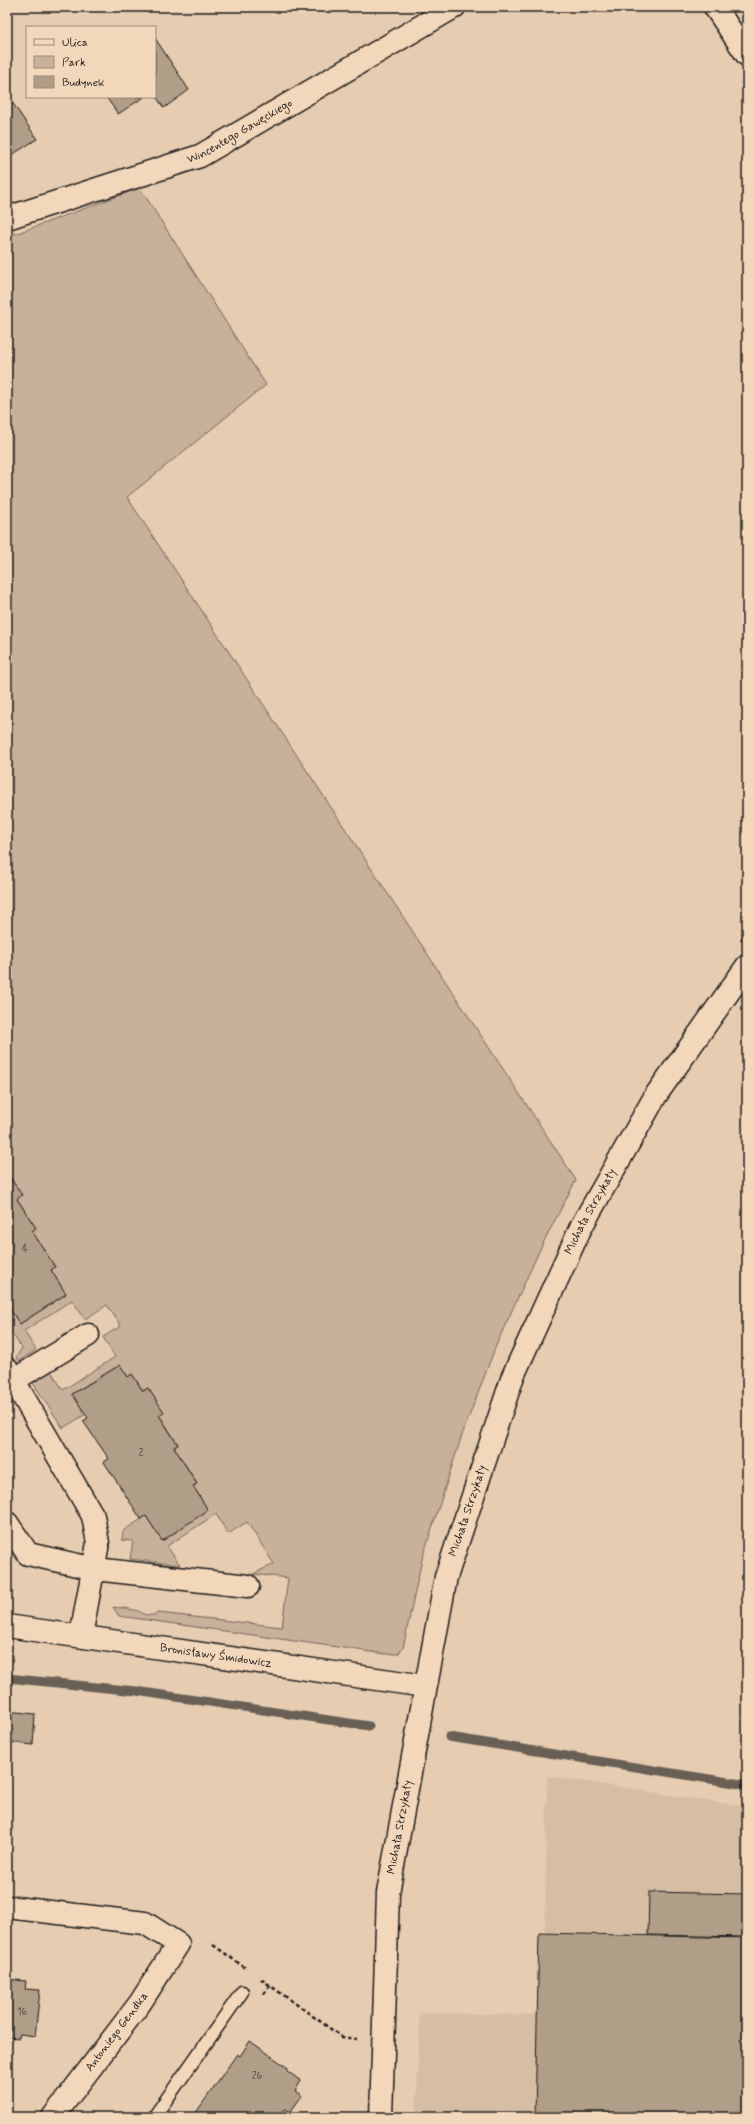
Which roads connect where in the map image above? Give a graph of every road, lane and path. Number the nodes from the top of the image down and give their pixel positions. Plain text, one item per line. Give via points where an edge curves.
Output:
1 (454, 7) edge
2 (715, 7) edge
3 (747, 55) edge
4 (7, 218) edge
5 (747, 966) edge
6 (88, 1335) dead end
7 (11, 1375) edge
8 (7, 1523) edge
9 (17, 1553) edge
10 (95, 1569) junction
11 (248, 1586) dead end
12 (7, 1626) edge
13 (82, 1636) junction
14 (426, 1686) junction
15 (7, 1907) edge
16 (213, 1945) dead end
17 (251, 1972) dead end
18 (257, 1977) dead end
19 (242, 1992) dead end
20 (360, 2039) dead end
21 (53, 2117) edge
22 (154, 2117) edge
23 (381, 2117) edge

1 - 4 street, Wincentego Gawęckiego via 200,156
2 - 3 street
5 - 14 street, Michała Strzykały via 656,1095 607,1180 581,1227 513,1376 446,1577
6 - 7 street
7 - 10 street via 93,1516 98,1543
8 - 9 street
9 - 10 street
10 - 11 street
10 - 13 street
12 - 13 street, Bronisławy Śmidowicz
13 - 14 street, Bronisławy Śmidowicz
14 - 23 street, Michała Strzykały via 388,1893
15 - 21 street, Antoniego Gendka via 144,1923 178,1944 140,2003
16 - 17 path
18 - 20 path via 342,2037
19 - 22 lane

